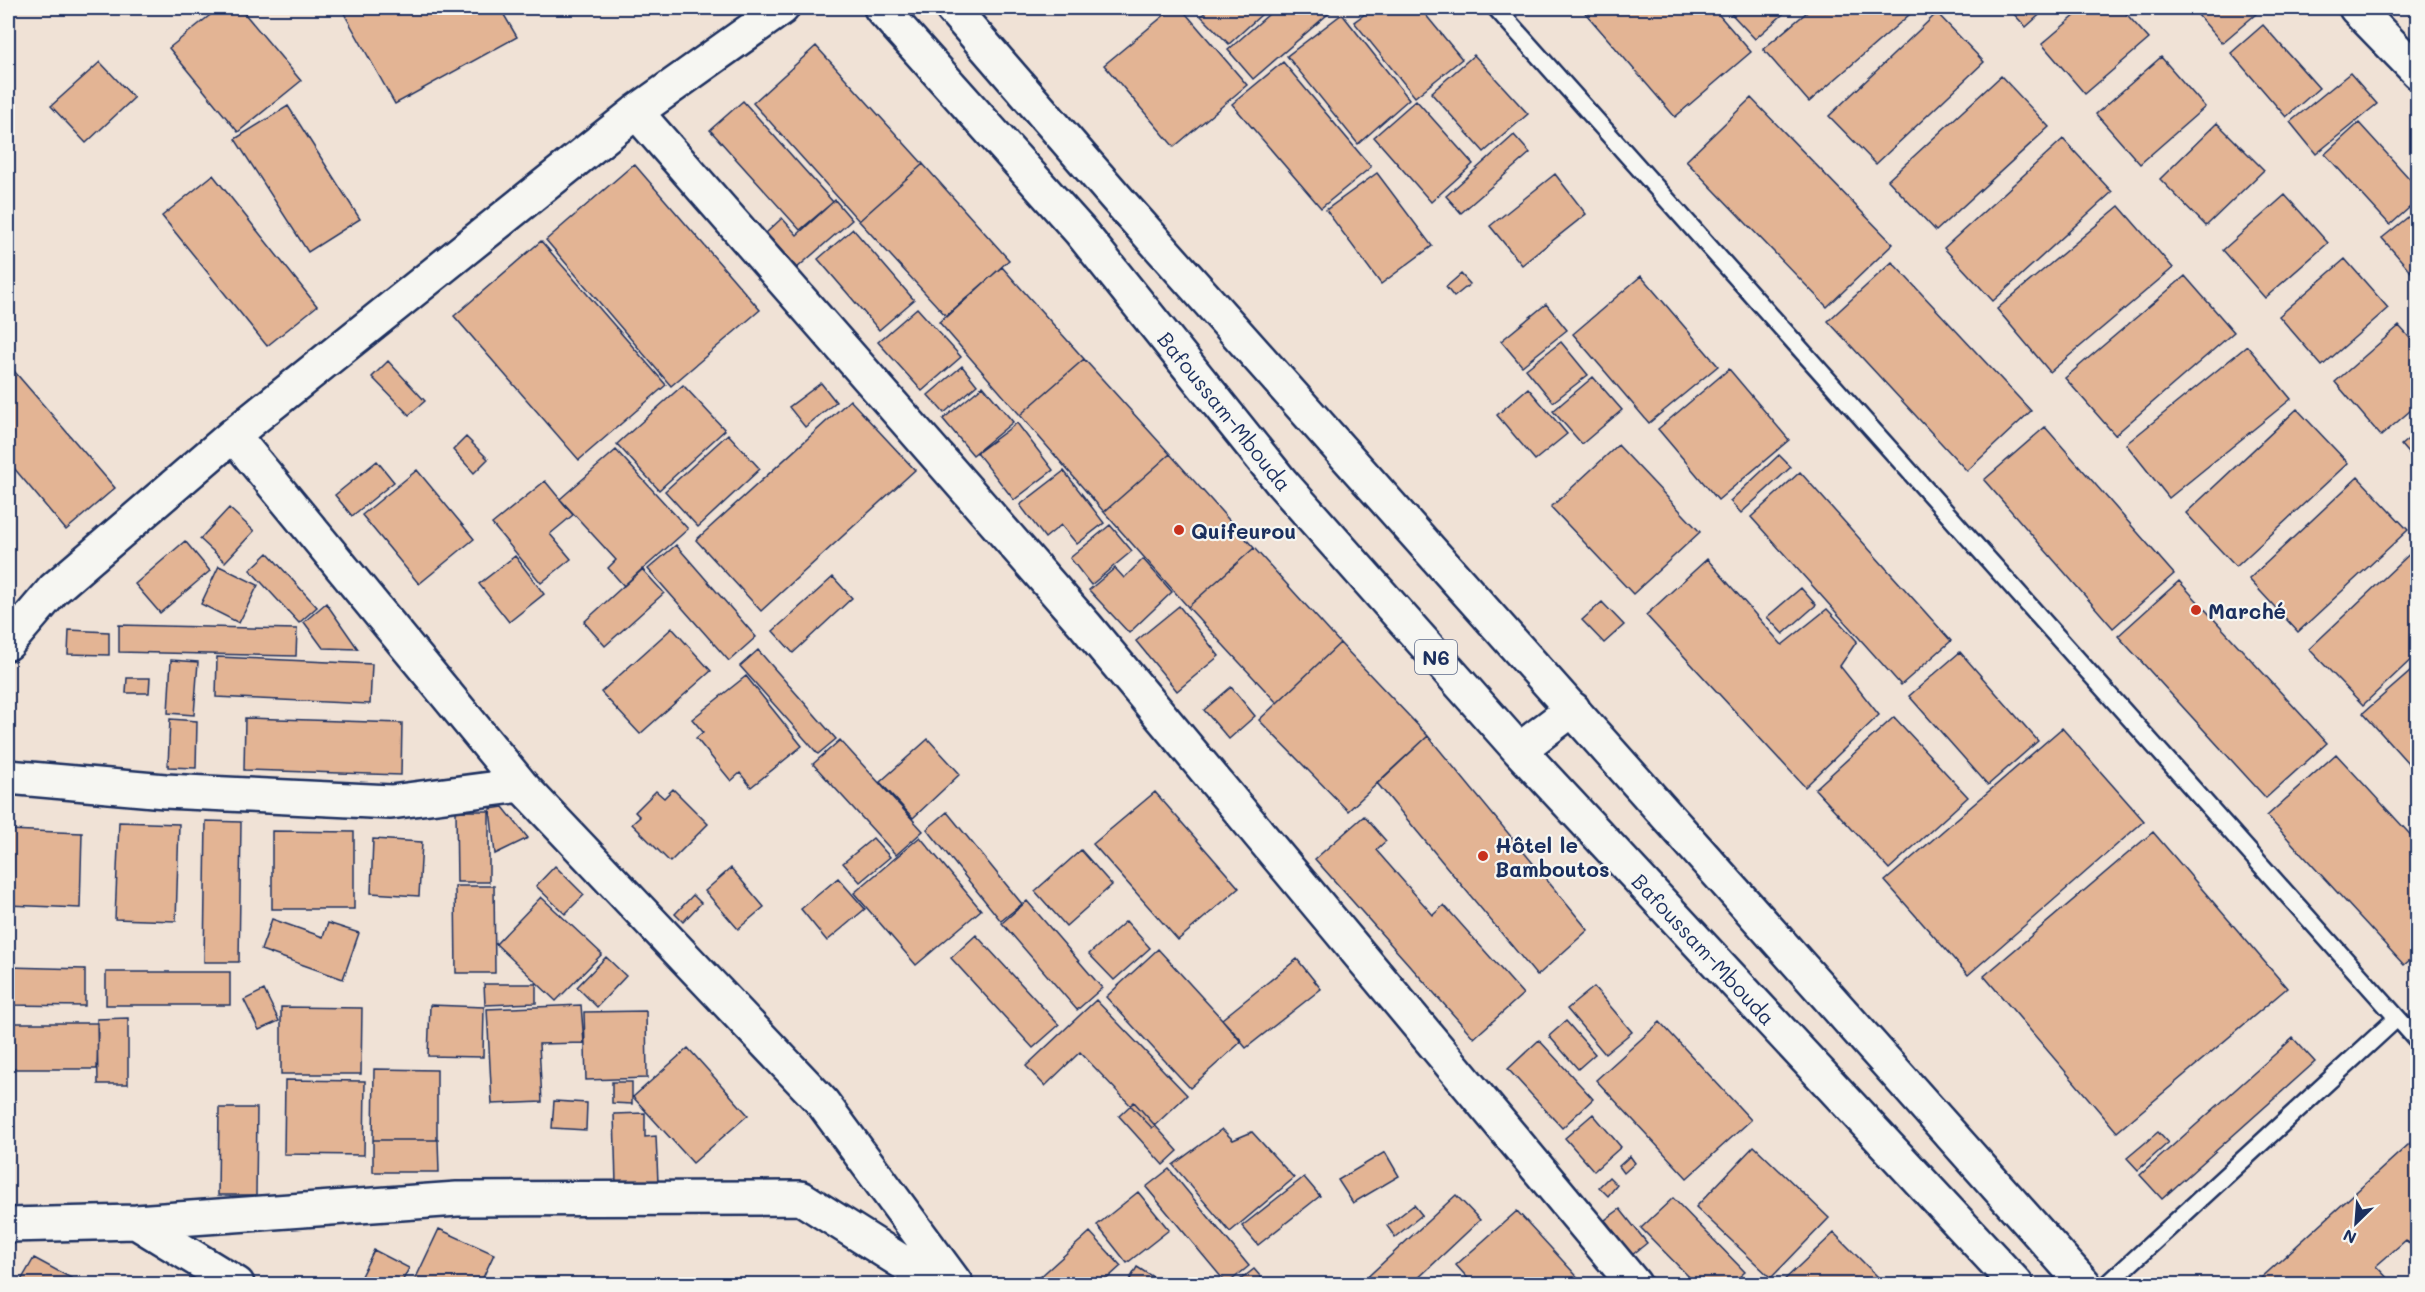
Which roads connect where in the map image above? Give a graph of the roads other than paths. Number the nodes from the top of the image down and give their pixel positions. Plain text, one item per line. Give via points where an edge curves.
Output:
1 (782, 8) edge
2 (881, 8) edge
3 (952, 8) edge
4 (1496, 8) edge
5 (2356, 8) edge
6 (2418, 72) edge
7 (636, 112) junction
8 (233, 435) junction
9 (8, 644) edge
10 (1573, 710) junction
11 (1519, 750) junction
12 (8, 777) edge
13 (521, 785) junction
14 (2397, 1018) junction
15 (2418, 1041) edge
16 (136, 1222) junction
17 (8, 1226) edge
18 (237, 1284) edge
19 (937, 1284) edge
20 (956, 1284) edge
21 (1634, 1284) edge
22 (2016, 1284) edge
23 (2084, 1284) edge
24 (2108, 1284) edge

1 - 7 main road
2 - 11 main road, Bafoussam-Mbouda / N6 via 1080,231 1282,483
3 - 10 main road
4 - 14 lane
5 - 6 main road
7 - 8 main road
7 - 21 main road via 1085,625
8 - 9 main road via 54,590
8 - 13 main road
10 - 11 main road
10 - 23 main road
11 - 22 main road, Bafoussam-Mbouda / N6
12 - 13 main road via 165,791 392,802
13 - 20 main road via 822,1102
14 - 15 lane
14 - 24 lane
16 - 17 main road
16 - 18 main road
16 - 19 main road via 457,1199 801,1198

